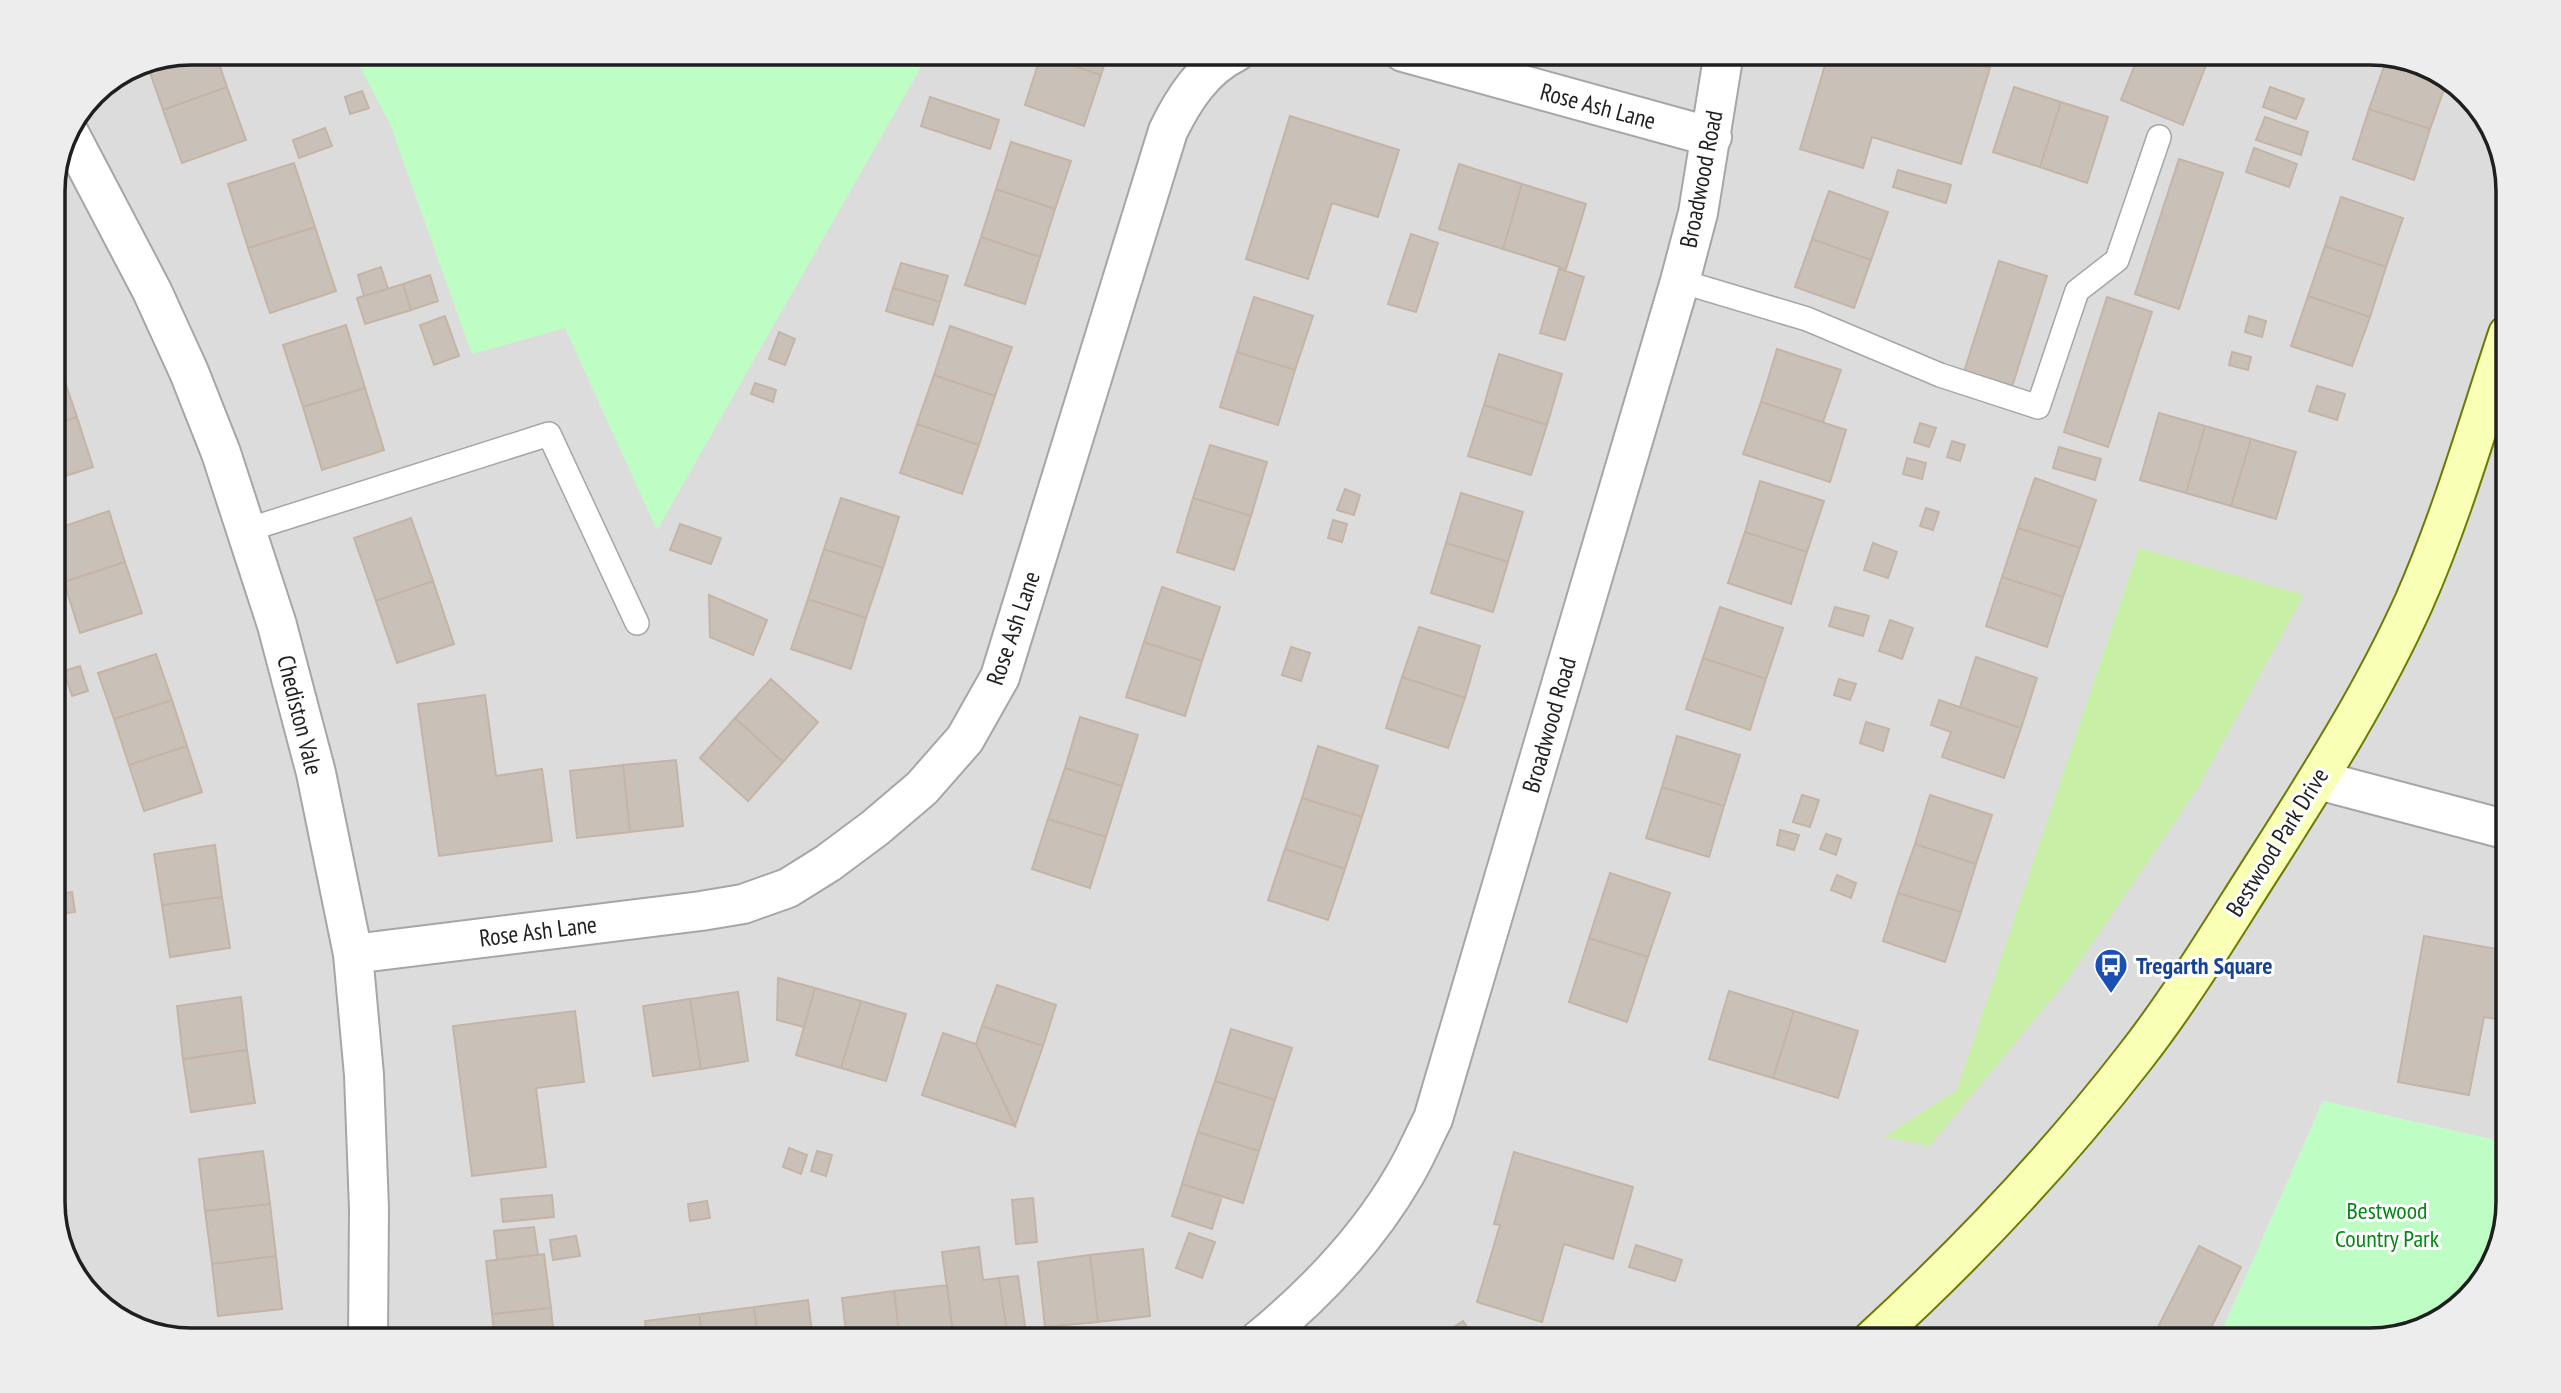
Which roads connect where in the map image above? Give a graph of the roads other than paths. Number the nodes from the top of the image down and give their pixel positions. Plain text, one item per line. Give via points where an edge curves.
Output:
1 (1220, 65) edge
2 (1451, 65) edge
3 (1722, 65) edge
4 (1712, 136) junction
5 (2159, 136) dead end
6 (74, 143) edge
7 (1680, 281) junction
8 (2496, 370) edge
9 (247, 530) junction
10 (637, 623) dead end
11 (2318, 780) junction
12 (2496, 827) edge
13 (353, 954) junction
14 (368, 1328) edge
15 (1272, 1328) edge
16 (1885, 1328) edge

1 - 13 street, Rose Ash Lane via 1189,93 1168,131 1000,677 965,739 922,788 828,863 788,888 743,904
2 - 4 street, Rose Ash Lane
3 - 4 street, Broadwood Road
4 - 7 street, Broadwood Road
5 - 7 lane via 2117,260 2077,290 2038,407 1940,374 1807,319
6 - 9 street, Chediston Vale via 189,372
7 - 15 street, Broadwood Road via 1433,1119 1404,1177 1363,1237
8 - 11 street, Bestwood Park Drive via 2440,538 2413,603 2376,682
9 - 10 lane via 549,434
9 - 13 street, Chediston Vale via 316,773
11 - 12 street
11 - 16 street, Bestwood Park Drive via 2136,1056 2037,1176 1945,1273
13 - 14 street, Chediston Vale via 369,1209

